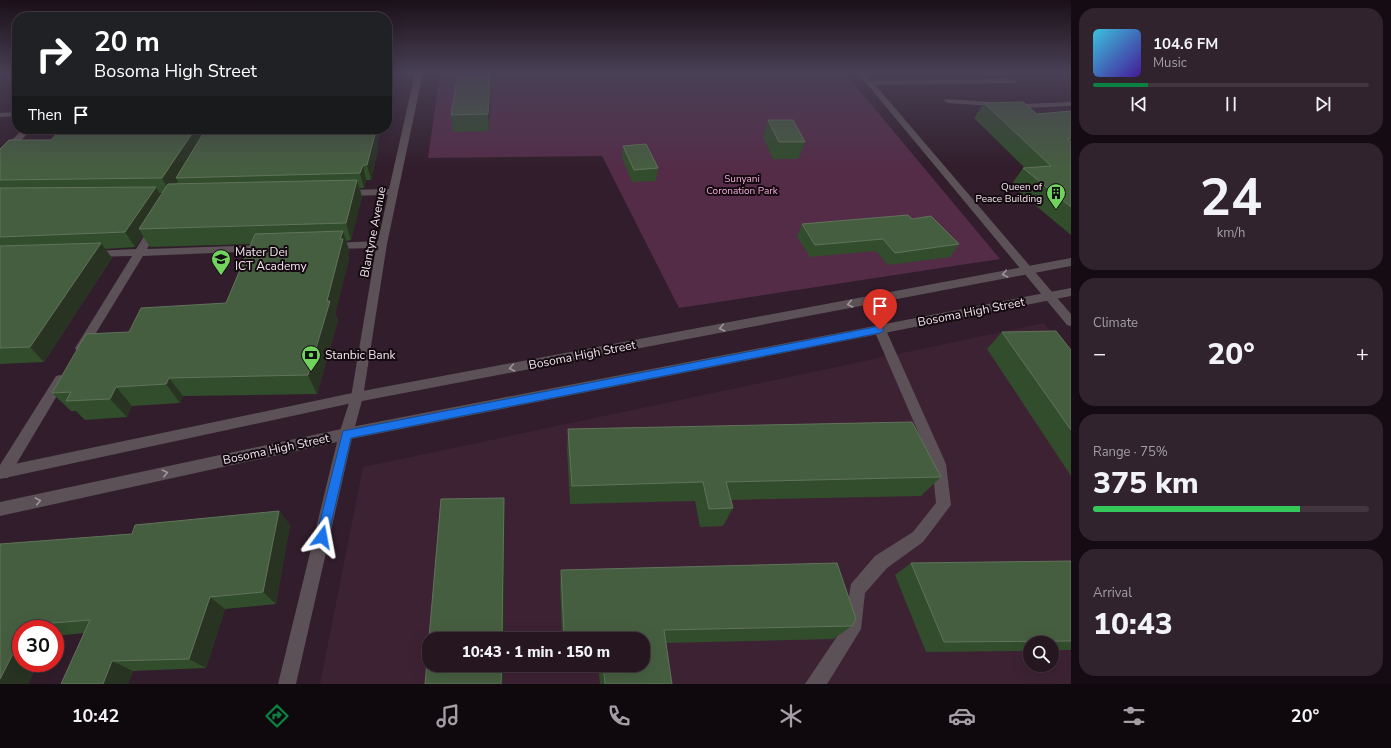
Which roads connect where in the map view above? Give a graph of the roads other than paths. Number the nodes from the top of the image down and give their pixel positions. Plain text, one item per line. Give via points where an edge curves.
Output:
1 (412, 105) edge
2 (888, 105) edge
3 (1006, 105) edge
4 (1048, 105) edge
5 (12, 114) edge
6 (0, 115) edge
7 (23, 134) edge
8 (0, 157) edge
9 (394, 192) junction
10 (331, 193) edge
11 (162, 216) edge
12 (382, 244) junction
13 (320, 246) edge
14 (273, 248) edge
15 (140, 252) junction
16 (86, 254) edge
17 (1071, 262) edge
18 (1027, 270) junction
19 (1071, 292) edge
20 (1049, 297) junction
21 (1071, 322) edge
22 (880, 330) junction
23 (74, 359) edge
24 (65, 372) edge
25 (357, 397) junction
26 (346, 434) junction
27 (1, 473) edge
28 (0, 509) edge
29 (287, 684) edge
30 (814, 684) edge

1 - 9 street, Blantyne Avenue
2 - 18 street
3 - 4 street
5 - 6 street
7 - 8 street
9 - 10 street
9 - 12 street, Blantyne Avenue
11 - 15 street
12 - 13 street
12 - 25 street, Blantyne Avenue
14 - 15 street
15 - 16 street
15 - 23 street
17 - 18 street, Bosoma High Street
18 - 20 street
18 -> 25 street, Bosoma High Street
19 - 20 street, Bosoma High Street
20 - 21 street
20 - 22 street, Bosoma High Street
22 - 26 street, Bosoma High Street
22 - 30 street via 939,464 944,505 918,537 882,562 858,590 852,629 823,675
24 - 27 street
25 - 26 street, Blantyne Avenue
25 - 27 street, Bosoma High Street
28 -> 26 street, Bosoma High Street
26 - 29 street, Blantyne Avenue

